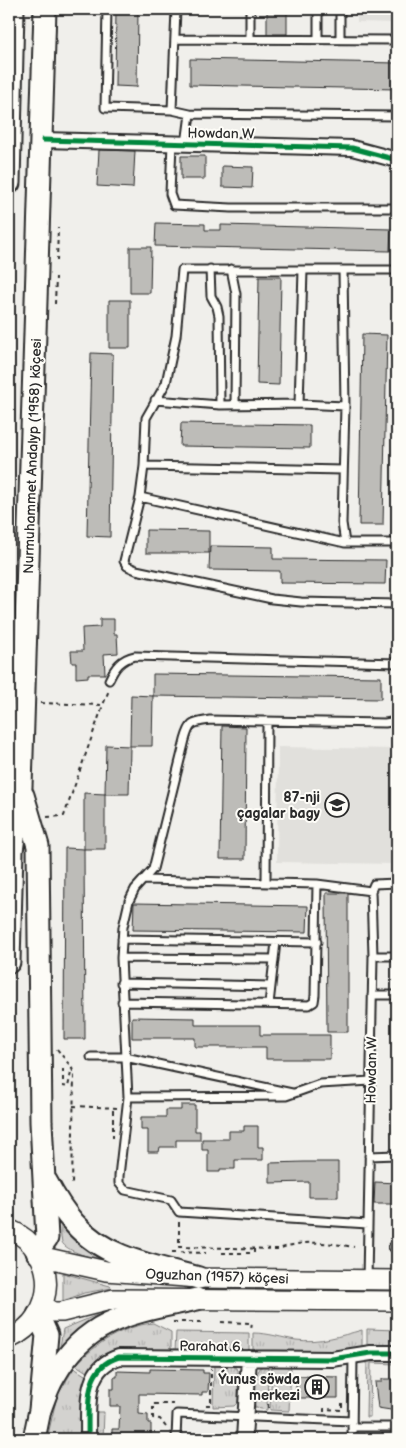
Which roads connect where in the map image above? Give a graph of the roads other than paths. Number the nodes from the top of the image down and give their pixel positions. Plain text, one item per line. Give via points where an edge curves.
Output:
1 (14, 9) edge
2 (45, 9) edge
3 (107, 9) edge
4 (176, 9) edge
5 (250, 9) edge
6 (318, 9) edge
7 (340, 9) edge
8 (175, 39) junction
9 (250, 39) junction
10 (318, 39) junction
11 (340, 39) junction
12 (397, 40) edge
13 (172, 110) junction
14 (190, 114) junction
15 (397, 116) edge
16 (42, 140) junction
17 (172, 143) junction
18 (186, 144) junction
19 (397, 160) edge
20 (9, 183) edge
21 (397, 208) edge
22 (210, 269) junction
23 (232, 270) junction
24 (303, 270) junction
25 (343, 270) junction
26 (397, 270) edge
27 (155, 400) junction
28 (299, 404) junction
29 (220, 405) junction
30 (235, 405) junction
31 (345, 406) junction
32 (144, 466) junction
33 (343, 470) junction
34 (140, 497) junction
35 (345, 543) junction
36 (397, 543) edge
37 (397, 604) edge
38 (397, 663) edge
39 (110, 677) road end
40 (267, 721) junction
41 (397, 721) edge
42 (21, 788) junction
43 (144, 880) junction
44 (266, 883) junction
45 (397, 883) edge
46 (317, 884) junction
47 (371, 891) junction
48 (122, 939) junction
49 (276, 942) junction
50 (317, 942) junction
51 (373, 956) junction
52 (397, 956) edge
53 (120, 958) junction
54 (274, 959) junction
55 (9, 962) edge
56 (122, 983) junction
57 (271, 986) junction
58 (372, 995) junction
59 (397, 995) edge
60 (122, 1002) junction
61 (269, 1004) junction
62 (91, 1057) dead end
63 (125, 1057) junction
64 (370, 1081) junction
65 (292, 1093) junction
66 (128, 1097) junction
67 (397, 1155) edge
68 (369, 1156) junction
69 (44, 1179) junction
70 (368, 1224) junction
71 (9, 1229) edge
72 (38, 1254) junction
73 (199, 1278) junction
74 (367, 1280) junction
75 (397, 1280) edge
76 (197, 1299) junction
77 (397, 1301) edge
78 (40, 1311) junction
79 (9, 1340) edge
80 (397, 1353) edge
81 (353, 1356) junction
82 (249, 1358) junction
83 (40, 1410) junction
84 (246, 1417) junction
85 (352, 1424) junction
86 (397, 1427) edge
87 (34, 1439) edge
88 (88, 1439) edge
89 (176, 1439) edge
90 (244, 1439) edge
91 (352, 1439) edge

1 - 20 main road
2 - 16 main road, Nurmuhammet Andalyp (1958) köçesi
3 - 13 lane via 104,108
4 - 8 lane
5 - 9 lane
6 - 10 lane
7 - 11 lane
8 - 9 lane
8 - 13 lane
9 - 10 lane
10 - 11 lane
11 - 12 lane
13 - 14 lane
14 - 15 lane
14 - 18 lane
16 - 17 street, Howdan W
16 - 42 main road, Nurmuhammet Andalyp (1958) köçesi
17 - 18 street, Howdan W
17 - 21 lane via 170,194 174,205
18 - 19 street, Howdan W via 352,148
22 - 23 lane
22 - 27 lane via 182,270 176,336 166,383
22 - 29 lane via 211,296 219,316
23 - 24 lane
23 - 30 lane via 236,294
24 - 25 lane
24 - 28 lane
25 - 26 lane
25 - 31 lane
27 - 29 lane
27 - 32 lane via 146,418
28 - 30 lane
28 - 31 lane
29 - 30 lane
31 - 33 lane
32 - 33 lane
32 - 34 lane
33 - 35 lane
34 - 35 lane
34 - 37 lane via 124,561 136,570 272,599
35 - 36 lane
38 - 39 lane via 135,656 118,663
40 - 41 lane
40 - 43 lane via 210,720 189,726 153,869
40 - 44 lane
42 - 55 main road, Nurmuhammet Andalyp (1958) köçesi via 12,851
42 - 69 main road via 38,846
43 - 44 lane
43 - 48 lane via 135,888 129,901
44 - 46 lane
45 - 47 lane via 374,884
46 - 47 lane
46 - 50 lane
47 - 51 lane, Howdan W
48 - 49 lane
48 - 53 lane
49 - 50 lane
49 - 54 lane
50 - 61 lane via 314,1002 309,1005
51 - 52 lane
51 - 58 lane, Howdan W
53 - 54 lane
53 - 56 lane
54 - 57 lane
56 - 57 lane
56 - 60 lane
57 - 61 lane
58 - 59 lane
58 - 64 lane, Howdan W
60 - 61 lane
60 - 63 lane
62 - 63 lane
63 - 65 lane
63 - 66 lane
64 - 65 lane via 320,1084
64 - 68 lane, Howdan W
65 - 66 lane via 286,1096 228,1098
66 - 70 lane via 119,1176 121,1187 126,1190 171,1200 179,1212
67 - 68 lane
68 - 70 lane, Howdan W
69 - 72 main road via 47,1238
69 - 73 main road via 64,1211 89,1238 129,1259
70 - 74 lane, Howdan W
71 - 72 main road via 23,1237
72 - 73 main road, Oguzhan (1957) köçesi via 106,1271
72 - 78 main road via 46,1282
73 - 74 main road, Oguzhan (1957) köçesi
74 - 75 main road, Oguzhan (1957) köçesi
76 - 77 main road, Oguzhan (1957) köçesi
76 - 78 main road, Oguzhan (1957) köçesi via 114,1299 62,1312
76 - 83 main road via 129,1314 88,1334 54,1375
78 - 79 main road via 25,1330
78 - 83 main road via 47,1335
80 - 81 street, Parahat 6
81 - 82 street, Parahat 6 via 332,1359
81 - 85 lane
82 - 84 street, Parahat 6
82 - 88 street, Parahat 6 via 132,1356 112,1359 97,1371 91,1382
83 - 87 main road
84 - 85 lane
84 - 89 lane via 177,1414
84 - 90 street, Parahat 6
85 - 86 lane
85 - 91 lane

